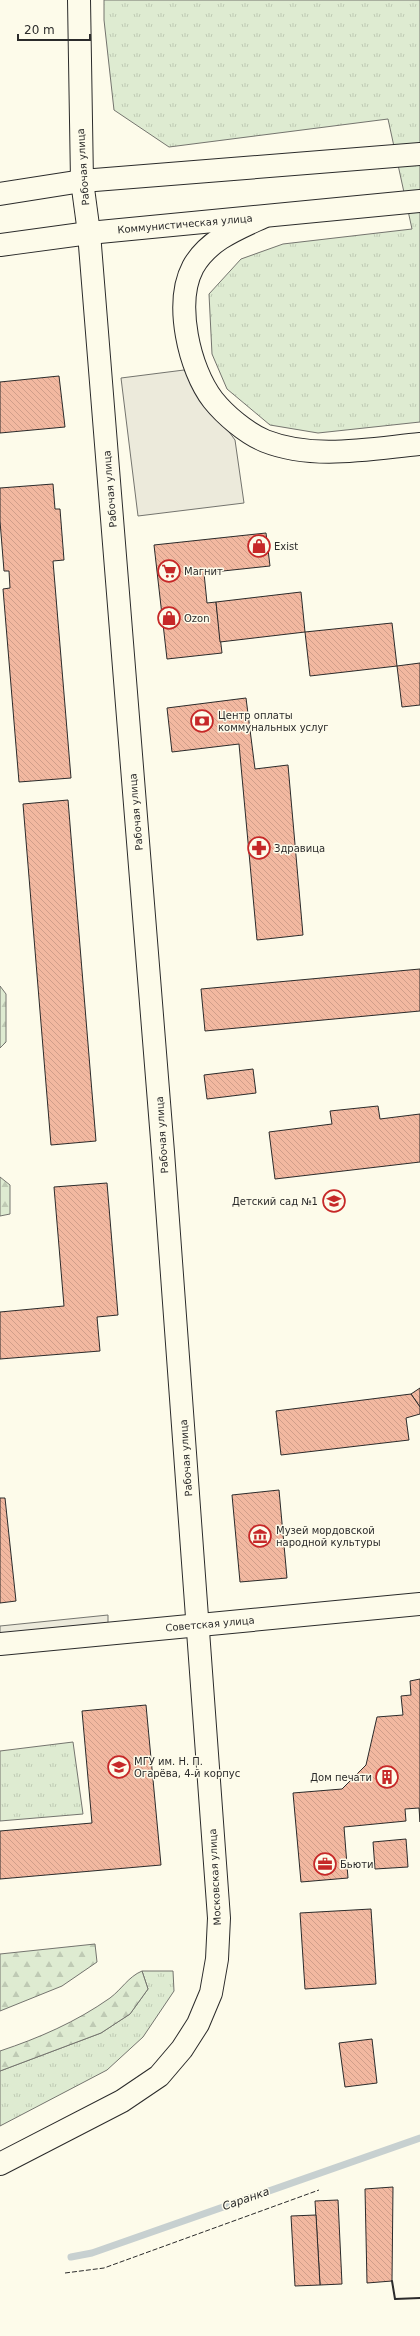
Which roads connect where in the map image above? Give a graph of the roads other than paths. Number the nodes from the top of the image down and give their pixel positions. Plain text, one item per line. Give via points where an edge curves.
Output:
1 (79, 0) edge
2 (420, 154) edge
3 (82, 181) junction
4 (0, 194) edge
5 (420, 201) edge
6 (265, 216) junction
7 (89, 233) junction
8 (0, 245) edge
9 (420, 444) edge
10 (420, 1604) edge
11 (198, 1625) junction
12 (0, 1644) edge
13 (0, 2164) edge

1 - 3 street, Рабочая улица
2 - 3 street
3 - 4 street
3 - 7 street, Рабочая улица
5 - 6 street, Коммунистическая улица
6 - 7 street, Коммунистическая улица
6 - 9 street via 228,234 207,248 193,268 186,290 184,313 189,344 198,372 213,399 234,421 263,440 296,450 333,452
7 - 8 street, Коммунистическая улица
7 - 11 street, Рабочая улица via 162,1138
10 - 11 street, Советская улица
11 - 12 street, Советская улица
11 - 13 street, Московская улица via 219,1918 217,1960 211,1993 198,2024 182,2049 159,2076 122,2101

